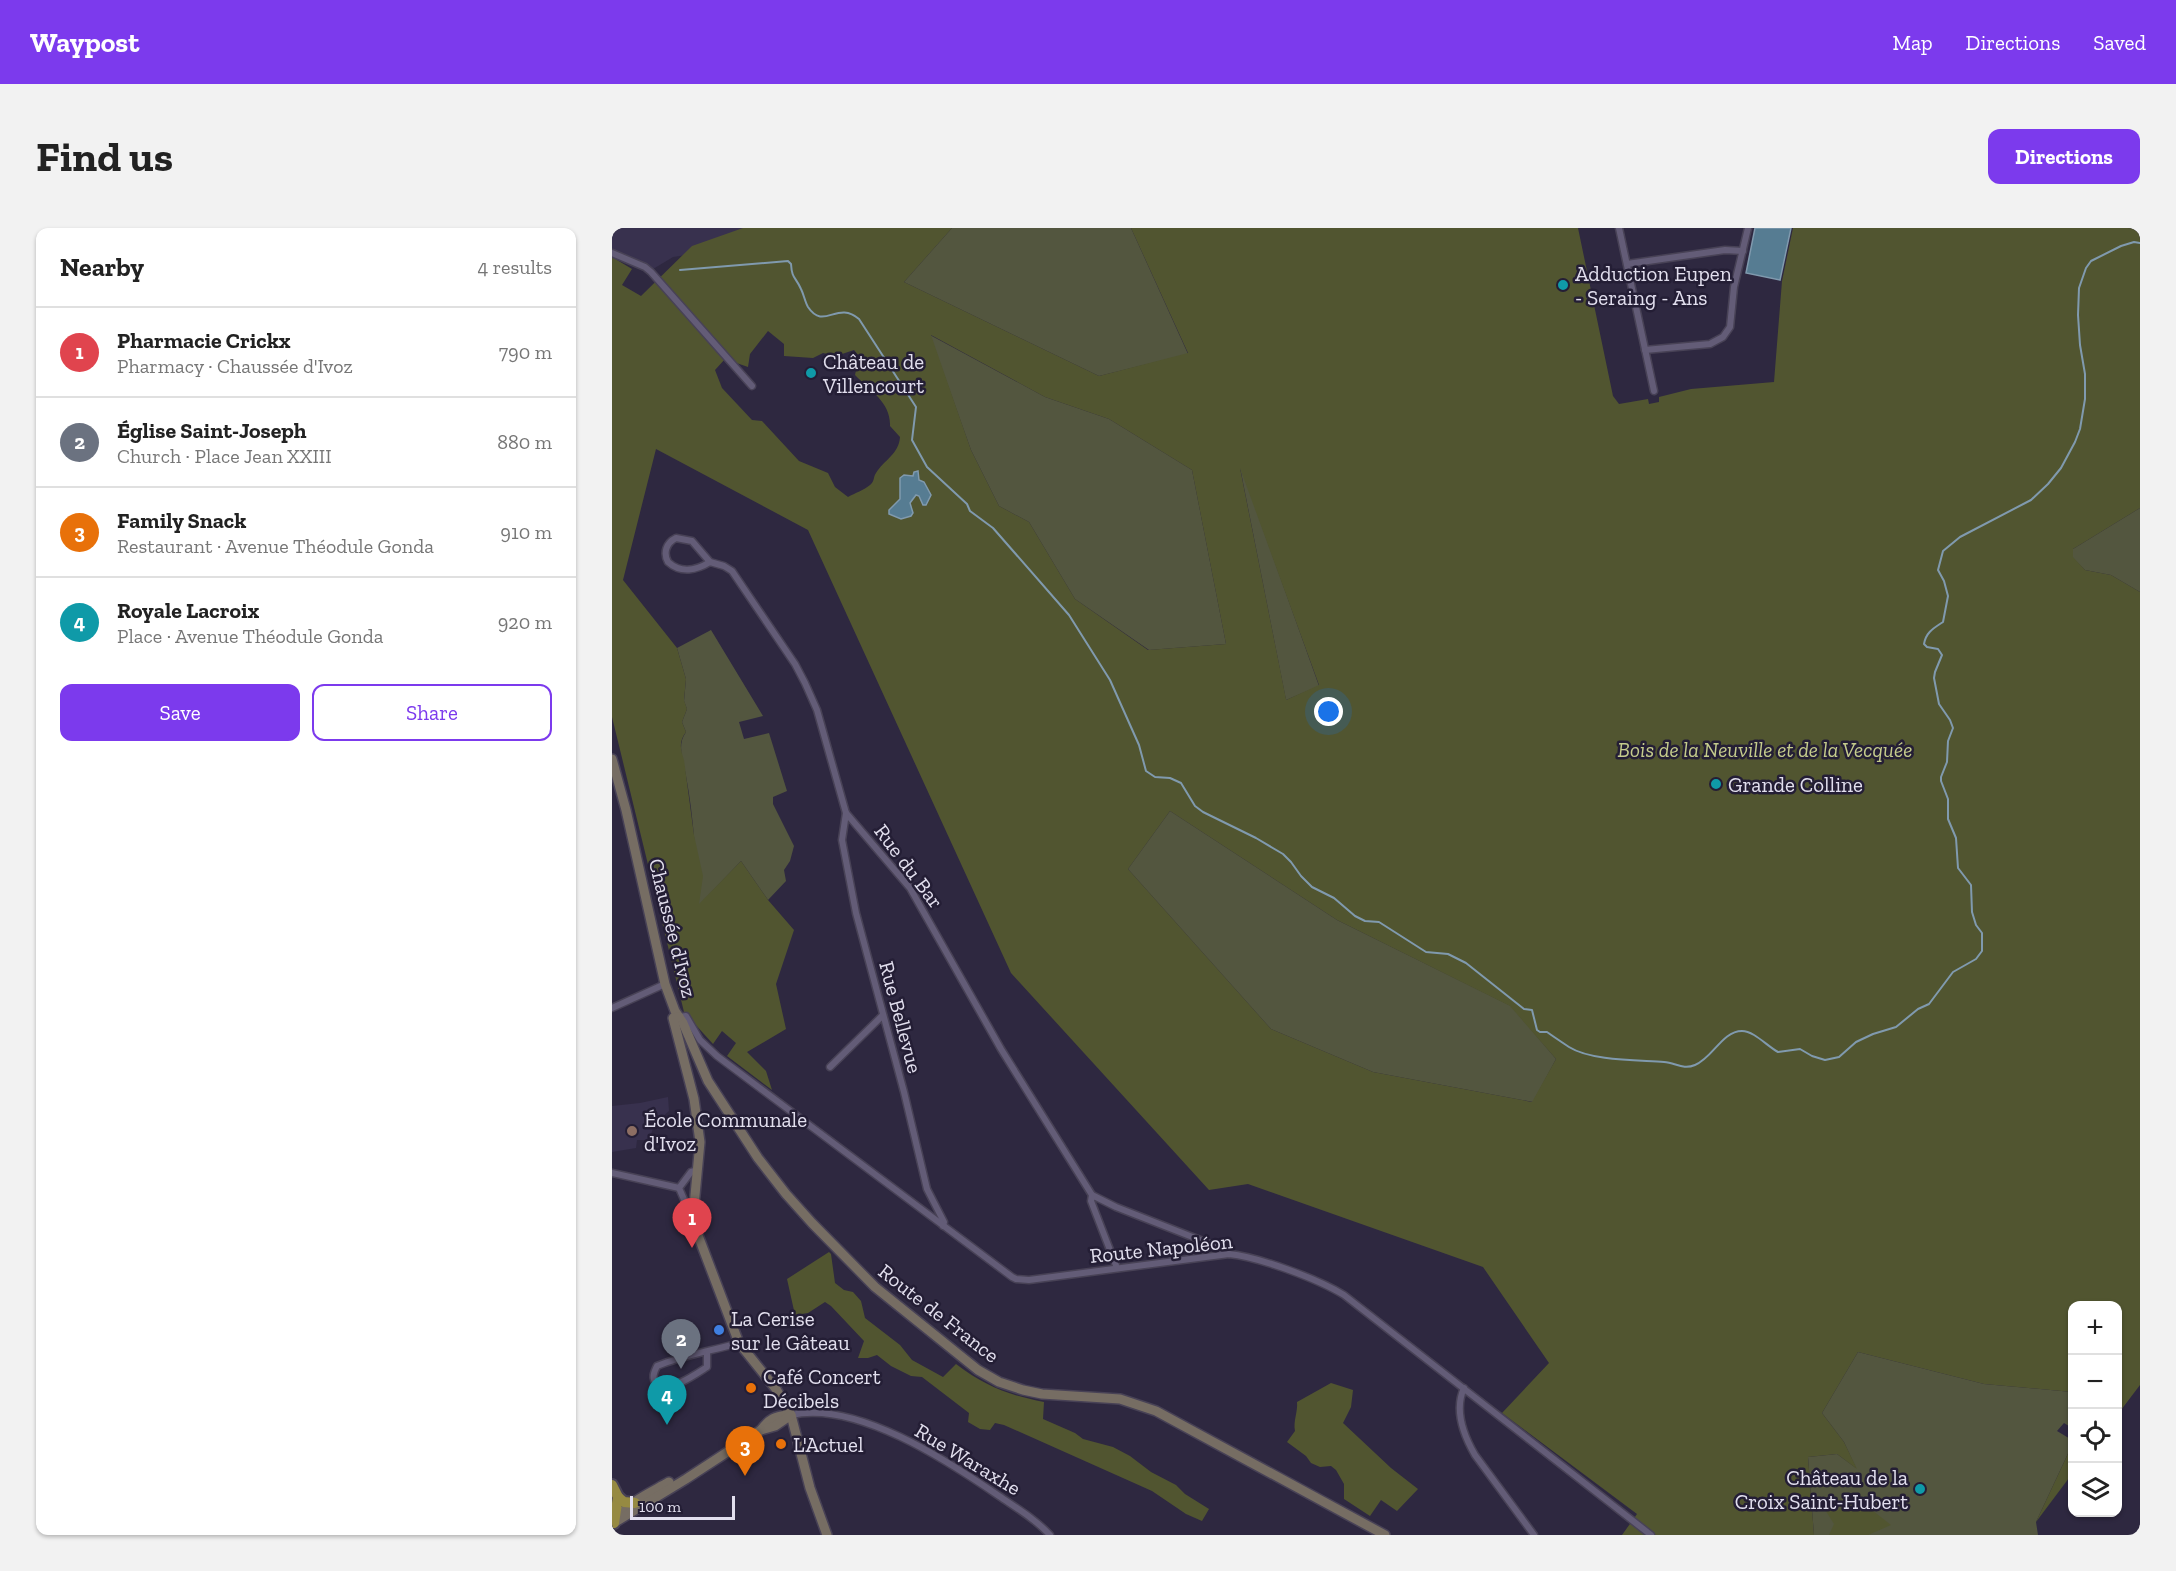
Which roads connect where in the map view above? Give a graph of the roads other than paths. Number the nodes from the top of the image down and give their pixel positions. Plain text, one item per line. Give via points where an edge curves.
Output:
1 (1619, 228) edge
2 (1748, 228) edge
3 (1743, 251) junction
4 (612, 253) edge
5 (1627, 264) junction
6 (1645, 350) junction
7 (752, 386) dead end
8 (1653, 391) dead end
9 (710, 562) junction
10 (612, 759) edge
11 (846, 813) junction
12 (665, 984) junction
13 (612, 1008) edge
14 (883, 1015) junction
15 (679, 1017) junction
16 (830, 1067) dead end
17 (698, 1170) junction
18 (612, 1173) edge
19 (679, 1188) junction
20 (1092, 1195) junction
21 (694, 1214) junction
22 (943, 1226) junction
23 (1229, 1254) junction
24 (1117, 1268) junction
25 (739, 1343) junction
26 (707, 1352) junction
27 (1464, 1388) junction
28 (791, 1415) junction
29 (703, 1467) junction
30 (612, 1485) edge
31 (618, 1497) junction
32 (635, 1503) junction
33 (613, 1524) edge
34 (827, 1535) edge
35 (1050, 1535) edge
36 (1385, 1535) edge
37 (1534, 1535) edge
38 (1651, 1535) edge

1 - 5 street
2 - 3 street
3 - 5 street
3 - 6 street via 1734,287 1732,321 1723,338 1710,344
4 - 7 street via 651,272
5 - 6 street
6 - 8 street
9 - 9 street, Rue du Bar via 692,541 676,538 666,548 668,562 676,568 694,569
9 - 11 street, Rue du Bar via 724,566 739,579 800,672 817,710
10 - 12 main road, Chaussée d'Ivoz
11 - 14 street, Rue Bellevue via 842,840 846,864
11 - 20 street, Rue du Bar via 906,882 1001,1049
12 - 13 street
12 - 15 main road, Chaussée d'Ivoz
14 - 16 street
14 - 22 street, Rue Bellevue via 927,1189
15 - 17 main road, Chaussée d'Ivoz via 673,1018 697,1116
15 - 22 street, Route Napoléon via 686,1016 700,1040 717,1056
15 - 36 main road, Route de France via 715,1094 786,1194 875,1287 978,1370 1023,1390 1104,1396 1156,1411
17 - 19 street via 691,1172
17 - 21 main road, Chaussée d'Ivoz
18 - 19 street
19 - 21 street, Chaussée d'Ivoz
20 - 23 street
20 - 24 street, Rue du Bar via 1091,1202
21 - 25 main road, Chaussée d'Ivoz via 698,1236
22 - 24 street, Route Napoléon via 1017,1279
23 - 24 street, Route Napoléon
23 - 27 street, Route Napoléon via 1252,1258 1337,1290
25 - 26 street
25 - 28 main road, Chaussée d'Ivoz via 776,1389
26 - 26 street via 657,1366 654,1382 669,1387 696,1374 707,1367
27 - 37 street via 1460,1396 1461,1415 1471,1448
27 - 38 street, Route Napoléon
28 - 29 main road via 776,1416
28 - 34 main road, Chaussée d'Ivoz
28 - 35 street, Rue Waraxhe via 836,1416 915,1443 1028,1514
29 - 32 main road
29 - 33 main road
30 - 31 highway
31 - 32 highway
31 - 33 highway
32 - 33 main road via 620,1513

